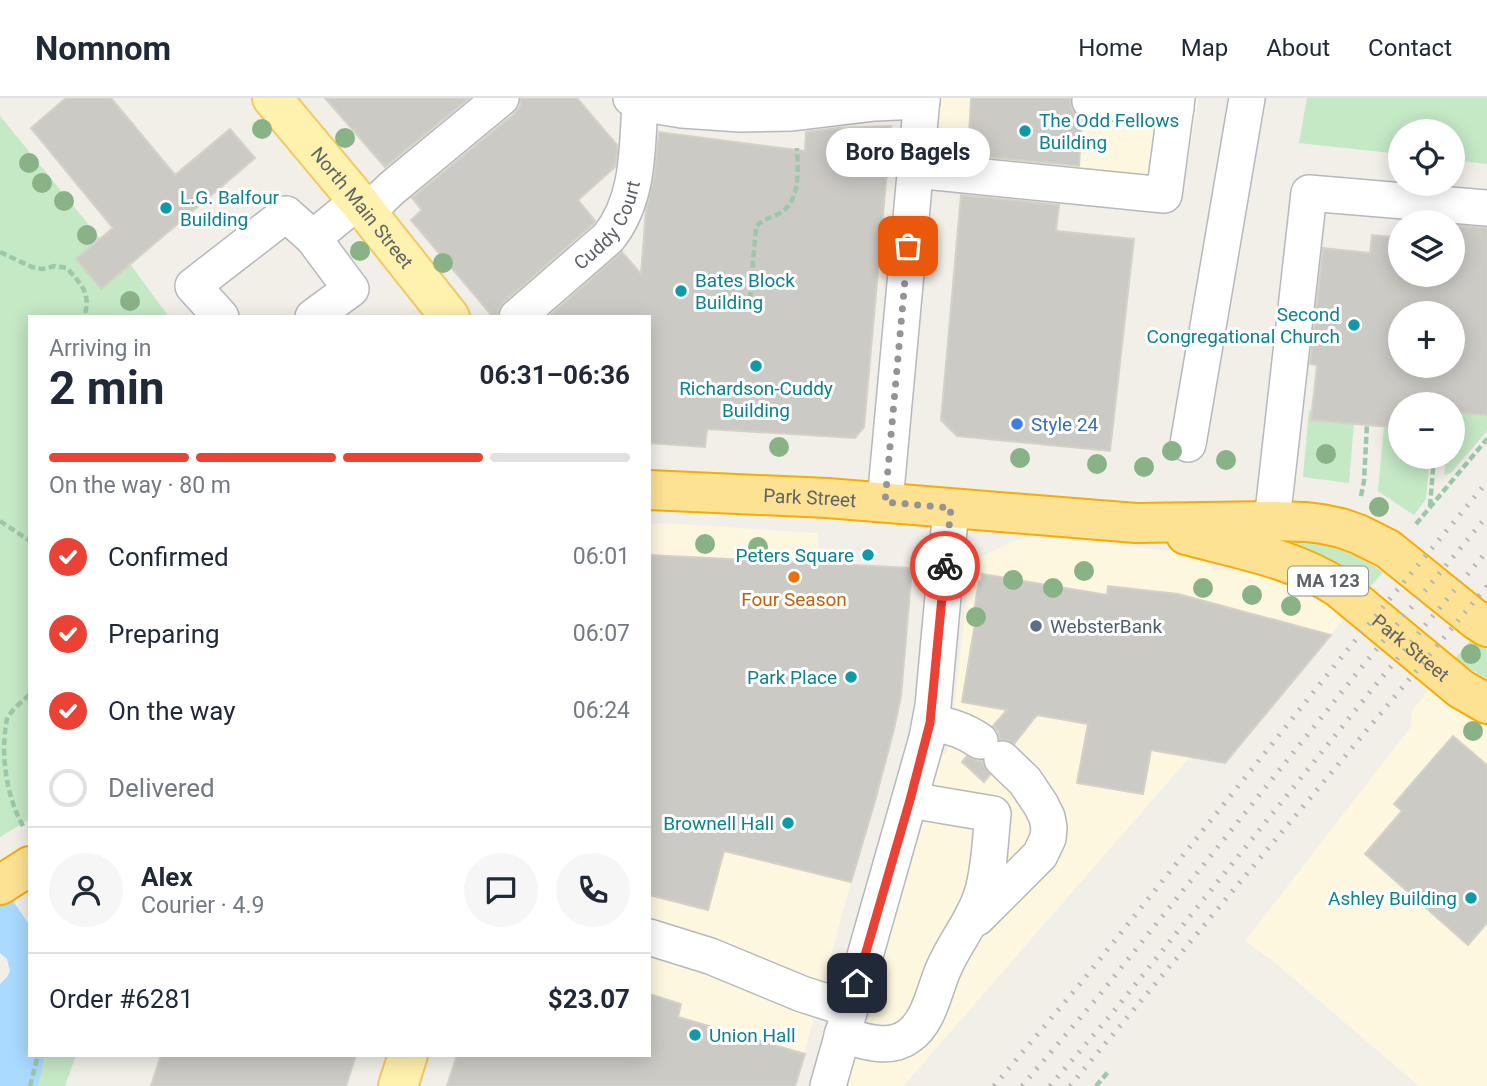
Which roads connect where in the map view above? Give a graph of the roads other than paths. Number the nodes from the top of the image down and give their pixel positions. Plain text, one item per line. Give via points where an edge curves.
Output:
1 (272, 98) edge
2 (501, 98) edge
3 (1247, 98) edge
4 (922, 99) edge
5 (635, 100) edge
6 (1090, 101) dead end
7 (1177, 103) edge
8 (915, 170) junction
9 (363, 206) junction
10 (1487, 208) edge
11 (313, 238) junction
12 (441, 314) edge
13 (219, 315) edge
14 (316, 315) edge
15 (519, 315) edge
16 (1188, 444) dead end
17 (651, 490) edge
18 (885, 502) junction
19 (951, 508) junction
20 (1272, 521) junction
21 (1136, 523) junction
22 (1487, 626) edge
23 (1487, 705) edge
24 (930, 723) junction
25 (910, 800) junction
26 (965, 931) junction
27 (651, 938) edge
28 (846, 1022) junction
29 (407, 1057) edge
30 (398, 1086) edge
31 (828, 1086) edge

1 - 9 main road, North Main Street
2 - 9 street via 393,188
3 - 16 street
4 - 5 street via 741,114
4 - 8 street
5 - 15 street, Cuddy Court via 637,158 625,213 608,238
6 - 7 street
7 - 8 street via 1164,195
8 - 18 street
9 - 11 street
9 - 12 main road, North Main Street
10 - 20 street via 1309,193
11 - 13 street via 286,214 193,286
11 - 14 street via 351,289
17 - 18 highway, Park Street / MA 123
18 - 19 highway, Park Street / MA 123
19 - 21 highway, Park Street / MA 123
19 - 24 street
20 - 21 highway, Park Street / MA 123
20 - 22 highway, Park Street / MA 123 via 1322,524 1374,541
21 - 23 highway, Park Street / MA 123 via 1310,571 1339,588 1461,689
24 - 25 street
24 - 26 street via 956,728 991,750 1024,781 1041,805 1049,828 1040,855
25 - 26 street via 993,814 985,882
25 - 28 street
26 - 28 street via 946,962 925,1015 908,1037 891,1044 870,1042
27 - 28 street via 710,956 795,992
28 - 31 street
29 - 30 main road

